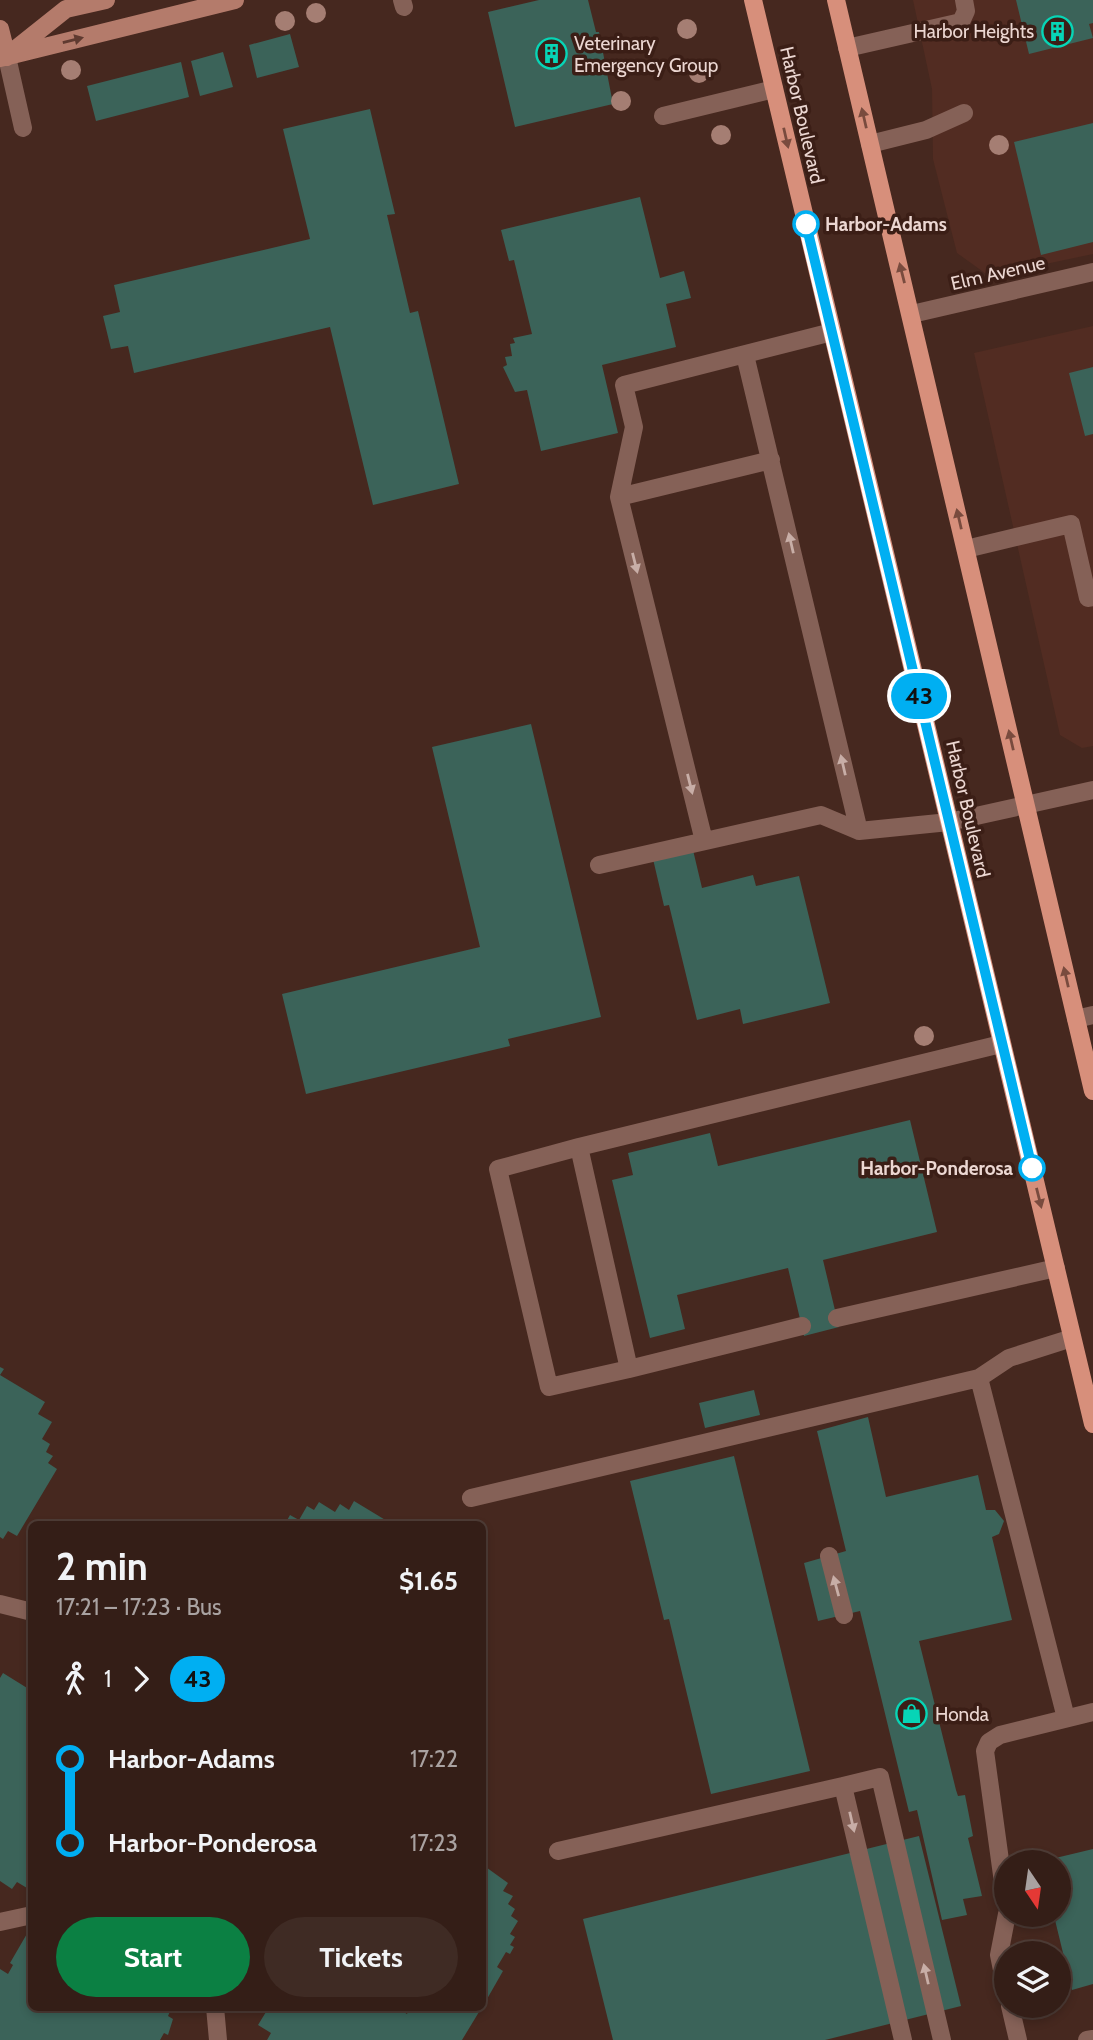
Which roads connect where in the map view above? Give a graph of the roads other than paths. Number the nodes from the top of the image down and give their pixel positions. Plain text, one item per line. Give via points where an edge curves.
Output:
1 (106, 0) edge
2 (235, 0) edge
3 (753, 0) edge
4 (836, 0) edge
5 (964, 0) edge
6 (0, 29) edge
7 (847, 48) junction
8 (4, 58) edge
9 (774, 89) junction
10 (964, 113) dead end
11 (663, 116) dead end
12 (23, 128) dead end
13 (870, 144) junction
14 (1093, 272) edge
15 (912, 314) junction
16 (832, 332) junction
17 (746, 355) junction
18 (771, 460) junction
19 (619, 497) junction
20 (966, 549) junction
21 (1093, 597) edge
22 (1093, 790) edge
23 (1027, 806) junction
24 (949, 822) junction
25 (859, 831) junction
26 (705, 841) junction
27 (598, 865) dead end
28 (1084, 1017) edge
29 (1001, 1044) junction
30 (1093, 1091) edge
31 (579, 1147) junction
32 (1056, 1268) junction
33 (837, 1318) dead end
34 (802, 1326) dead end
35 (1072, 1338) junction
36 (629, 1368) junction
37 (979, 1378) junction
38 (1093, 1424) edge
39 (471, 1498) dead end
40 (829, 1556) dead end
41 (0, 1604) edge
42 (28, 1611) edge
43 (844, 1615) dead end
44 (1093, 1712) edge
45 (1066, 1718) junction
46 (843, 1786) junction
47 (999, 1850) edge
48 (558, 1851) dead end
49 (28, 1916) edge
50 (0, 1922) edge
51 (215, 2011) edge
52 (1013, 2018) edge
53 (1093, 2039) edge
54 (218, 2040) edge
55 (903, 2040) edge
56 (942, 2040) edge
57 (1018, 2040) edge
58 (1087, 2040) edge

1 - 8 main road via 66,9
8 -> 2 main road
3 - 9 main road, Harbor Boulevard
4 - 7 main road
5 - 7 street via 961,22
6 - 8 main road
13 -> 7 main road
8 - 12 street
9 - 11 street
9 -> 16 main road, Harbor Boulevard
10 - 13 street via 926,130
15 -> 13 main road
14 - 15 street, Elm Avenue
20 -> 15 main road
16 - 17 street
16 - 24 main road, Harbor Boulevard
17 - 18 street
17 - 19 street via 624,385 634,427
18 - 19 street
25 -> 18 street
19 -> 26 street
20 - 21 street via 1070,524 1088,598
23 -> 20 main road
22 - 23 street
23 - 24 street
28 -> 23 main road
24 - 25 street
24 - 29 main road, Harbor Boulevard
25 - 26 street via 821,815
26 - 27 street
28 - 30 main road
29 - 31 street
29 -> 32 main road, Harbor Boulevard
31 - 36 street
31 - 36 street via 498,1169 549,1387
32 - 33 street
32 - 35 main road, Harbor Boulevard
34 - 36 street
35 - 37 street via 1009,1358
35 - 38 main road, Harbor Boulevard
37 - 39 street
37 - 45 street
43 -> 40 street
41 - 42 street
44 - 45 street
45 - 47 street via 989,1742 985,1751
46 - 48 street
46 -> 55 street
56 -> 46 street via 880,1777
49 - 50 street
51 - 54 street
52 - 57 street
53 - 58 street

